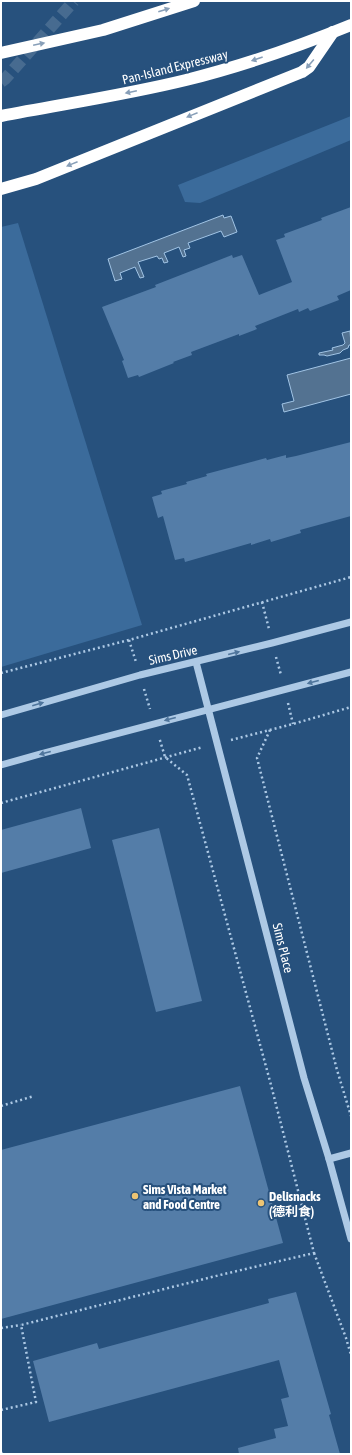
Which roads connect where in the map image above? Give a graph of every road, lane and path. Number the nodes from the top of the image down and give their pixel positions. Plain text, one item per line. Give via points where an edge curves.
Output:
1 (194, 1) edge
2 (351, 25) edge
3 (333, 32) junction
4 (1, 53) edge
5 (1, 116) edge
6 (1, 189) edge
7 (351, 577) edge
8 (262, 602) junction
9 (351, 622) edge
10 (129, 640) junction
11 (272, 643) junction
12 (196, 662) junction
13 (351, 672) edge
14 (1, 673) edge
15 (140, 675) junction
16 (284, 689) junction
17 (351, 707) edge
18 (208, 709) junction
19 (1, 715) edge
20 (154, 723) junction
21 (293, 724) junction
22 (270, 730) junction
23 (218, 743) junction
24 (165, 757) junction
25 (1, 765) edge
26 (1, 803) edge
27 (34, 1096) dead end
28 (1, 1106) edge
29 (351, 1116) edge
30 (351, 1153) edge
31 (329, 1159) junction
32 (351, 1239) edge
33 (314, 1253) junction
34 (21, 1325) junction
35 (1, 1328) edge
36 (351, 1355) edge
37 (1, 1410) edge

4 -> 1 highway via 103,30
2 - 3 highway, Pan-Island Expressway
3 -> 5 highway, Pan-Island Expressway via 242,65 186,80
3 -> 6 highway via 309,67 302,72 36,179
7 - 8 path
8 - 10 path
8 - 11 path
9 - 11 street, Sims Drive
10 - 14 path
10 - 15 path
12 -> 11 street, Sims Drive
11 - 16 path
12 - 15 street, Sims Drive
12 - 18 street, Sims Place
13 -> 16 street
19 -> 15 street, Sims Drive
15 - 20 path
16 - 18 street
16 - 21 path
17 - 21 path
18 -> 20 street
18 - 23 street, Sims Place
20 - 24 path
20 -> 25 street
21 - 22 path
22 - 23 path
22 - 29 path via 257,758
23 - 24 path
23 - 31 street, Sims Place via 304,1078
24 - 26 path
24 - 33 path via 187,775
27 - 28 path
30 - 31 street
31 - 32 street, Sims Place
33 - 34 path
33 - 36 path
34 - 35 path
34 - 37 path via 36,1402

